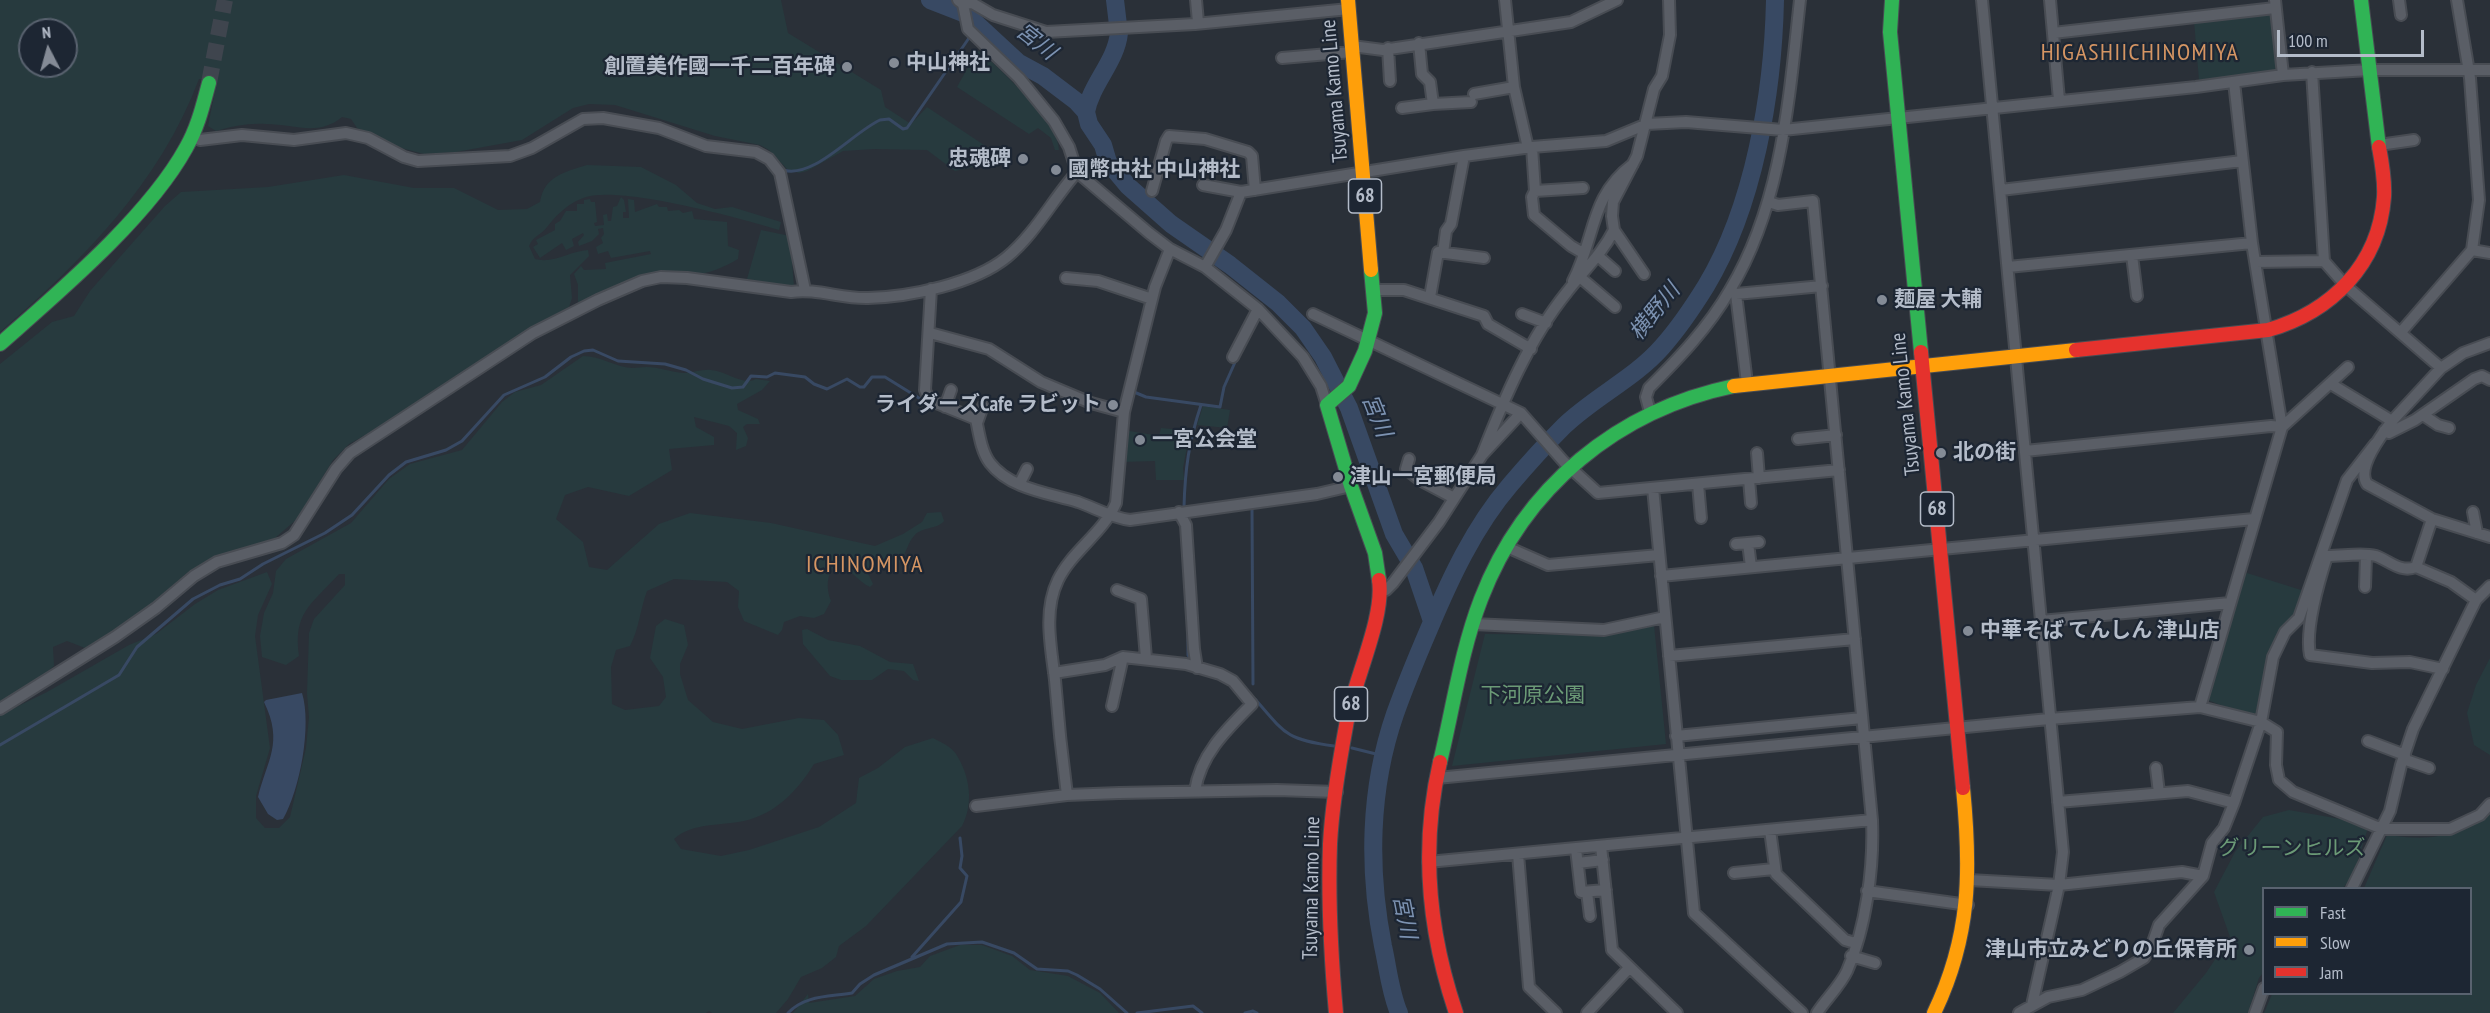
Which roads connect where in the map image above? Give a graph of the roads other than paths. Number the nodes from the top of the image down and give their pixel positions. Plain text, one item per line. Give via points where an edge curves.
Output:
1 (1196, 0) edge
2 (1505, 0) edge
3 (1617, 0) edge
4 (1669, 0) edge
5 (1800, 0) edge
6 (1892, 0) edge
7 (1982, 0) edge
8 (2050, 0) edge
9 (2361, 0) edge
10 (2399, 0) edge
11 (2457, 0) edge
12 (962, 4) edge
13 (2275, 4) edge
14 (1348, 5) edge
15 (2401, 15) dead end
16 (1198, 22) junction
17 (1508, 30) junction
18 (2053, 33) junction
19 (1419, 43) junction
20 (1388, 48) junction
21 (1352, 49) junction
22 (1282, 58) dead end
23 (2370, 70) junction
24 (2467, 70) junction
25 (2490, 70) edge
26 (2312, 72) junction
27 (2283, 75) junction
28 (1390, 81) dead end
29 (209, 82) tunnel mouth
30 (2234, 82) junction
31 (1514, 87) junction
32 (2059, 100) junction
33 (1433, 104) junction
34 (1402, 108) dead end
35 (1992, 108) junction
36 (1900, 119) junction
37 (1647, 124) junction
38 (1779, 130) junction
39 (192, 137) junction
40 (2414, 140) dead end
41 (2379, 145) junction
42 (1530, 147) junction
43 (1464, 156) junction
44 (2242, 161) junction
45 (1634, 163) junction
46 (1077, 172) junction
47 (1363, 173) junction
48 (1203, 185) dead end
49 (1583, 188) dead end
50 (1255, 190) junction
51 (2001, 190) junction
52 (1152, 191) dead end
53 (1535, 191) junction
54 (1241, 192) junction
55 (2485, 199) edge
56 (1769, 202) junction
57 (1596, 214) junction
58 (1612, 218) junction
59 (1614, 230) junction
60 (2252, 243) junction
61 (1170, 249) junction
62 (2472, 250) junction
63 (1443, 253) junction
64 (1584, 253) junction
65 (2490, 254) edge
66 (2132, 255) junction
67 (1598, 256) junction
68 (1484, 258) dead end
69 (2324, 261) junction
70 (2256, 262) junction
71 (1205, 267) junction
72 (2008, 267) junction
73 (1615, 271) dead end
74 (1644, 274) dead end
75 (1066, 278) dead end
76 (1581, 278) junction
77 (1821, 286) junction
78 (2346, 286) junction
79 (931, 289) junction
80 (805, 290) junction
81 (1372, 290) junction
82 (1567, 292) junction
83 (1733, 293) junction
84 (2137, 296) dead end
85 (1430, 297) junction
86 (1152, 299) junction
87 (1615, 307) dead end
88 (1258, 309) junction
89 (1313, 314) dead end
90 (1522, 314) dead end
91 (1546, 323) junction
92 (2268, 330) junction
93 (2401, 332) junction
94 (930, 333) junction
95 (1368, 340) junction
96 (2490, 343) edge
97 (0, 344) edge
98 (1531, 349) junction
99 (1233, 357) dead end
100 (2015, 357) junction
101 (1923, 367) junction
102 (2348, 367) dead end
103 (2441, 368) junction
104 (1830, 375) junction
105 (2490, 380) edge
106 (1748, 383) junction
107 (2331, 384) junction
108 (951, 390) dead end
109 (1331, 402) junction
110 (1503, 403) junction
111 (983, 406) dead end
112 (945, 407) junction
113 (1124, 412) junction
114 (1650, 412) junction
115 (2423, 415) junction
116 (1523, 416) junction
117 (2392, 421) junction
118 (977, 423) junction
119 (2282, 427) junction
120 (2449, 428) dead end
121 (2384, 431) junction
122 (1836, 435) junction
123 (1798, 439) dead end
124 (2375, 444) junction
125 (2025, 451) junction
126 (1757, 453) dead end
127 (1482, 455) junction
128 (1409, 459) dead end
129 (1567, 465) junction
130 (1027, 469) dead end
131 (1839, 470) junction
132 (1754, 479) junction
133 (1020, 483) junction
134 (1698, 484) junction
135 (1351, 486) junction
136 (1653, 488) junction
137 (1454, 498) junction
138 (1751, 504) dead end
139 (1179, 512) junction
140 (2473, 512) dead end
141 (1109, 517) junction
142 (1701, 518) dead end
143 (2254, 519) junction
144 (2432, 519) junction
145 (2477, 533) junction
146 (2490, 537) edge
147 (2032, 540) junction
148 (1736, 544) dead end
149 (1507, 547) junction
150 (1941, 549) junction
151 (1659, 555) junction
152 (2366, 555) junction
153 (2323, 556) junction
154 (1848, 558) junction
155 (1751, 567) junction
156 (2416, 567) junction
157 (1661, 576) junction
158 (2490, 586) edge
159 (2366, 587) dead end
160 (1118, 591) dead end
161 (1381, 591) junction
162 (2476, 600) junction
163 (2230, 603) junction
164 (1665, 617) junction
165 (2041, 621) junction
166 (1473, 624) junction
167 (1855, 639) junction
168 (1123, 657) junction
169 (1669, 657) junction
170 (1146, 658) junction
171 (1197, 664) junction
172 (2443, 669) junction
173 (1054, 673) junction
174 (1112, 706) dead end
175 (2200, 707) junction
176 (0, 709) edge
177 (1862, 718) junction
178 (2049, 719) junction
179 (2261, 722) junction
180 (1958, 729) junction
181 (1676, 736) junction
182 (1864, 738) junction
183 (2368, 741) dead end
184 (1678, 755) junction
185 (2404, 757) junction
186 (2156, 768) dead end
187 (2429, 768) dead end
188 (1437, 778) junction
189 (1195, 791) junction
190 (1337, 792) junction
191 (2159, 793) junction
192 (1067, 795) junction
193 (2058, 802) junction
194 (2234, 803) junction
195 (2490, 804) edge
196 (976, 807) dead end
197 (1872, 820) junction
198 (2382, 829) junction
199 (1770, 830) junction
200 (1686, 838) junction
201 (1601, 846) junction
202 (1576, 849) junction
203 (1518, 854) junction
204 (1603, 861) junction
205 (1428, 862) junction
206 (1578, 863) junction
207 (1774, 869) junction
208 (1734, 873) dead end
209 (2203, 876) junction
210 (1970, 880) junction
211 (2059, 885) junction
212 (2353, 887) edge
213 (1606, 890) junction
214 (1867, 891) junction
215 (1587, 892) junction
216 (1968, 905) junction
217 (1590, 916) dead end
218 (1855, 943) junction
219 (1851, 956) junction
220 (1875, 963) dead end
221 (1629, 968) junction
222 (2262, 994) edge
223 (2032, 1005) junction
224 (1670, 1011) edge
225 (1336, 1013) edge
226 (1456, 1013) edge
227 (1556, 1013) edge
228 (1587, 1013) edge
229 (1802, 1013) edge
230 (1817, 1013) edge
231 (1934, 1013) edge
232 (2019, 1013) edge
233 (2255, 1013) edge

1 - 16 street
2 - 17 street
3 - 17 street via 1570,22
4 - 37 street via 1668,50
5 - 38 street via 1792,78
6 - 36 main road, Tsuyama Kamo Line / 68 via 1890,32
7 - 35 street
8 - 18 street
9 - 23 main road
10 - 15 street
11 - 24 street
12 - 16 street via 972,3 993,15 1046,32
12 - 46 street via 968,29 1019,78 1054,121
13 - 18 street
13 - 27 street
14 - 16 street
14 - 21 main road, Tsuyama Kamo Line / 68
17 - 19 street
17 - 31 street
18 - 32 street
19 - 20 street
19 - 33 street via 1422,74 1430,82
20 - 21 street
20 - 28 street
21 - 22 street
21 - 47 main road, Tsuyama Kamo Line / 68
23 - 24 street
23 - 26 street
23 - 41 main road
24 - 25 street
24 - 55 street
26 - 27 street
26 - 69 street
27 - 30 street
29 - 39 main road
30 - 32 street
30 - 44 street
31 - 33 street
31 - 42 street
32 - 35 street
33 - 34 street
35 - 36 street
35 - 51 street
36 - 38 street
36 - 101 main road, Tsuyama Kamo Line / 68
37 - 38 street via 1686,122
37 - 42 street via 1606,141
37 - 45 street
38 - 56 street
39 - 80 street via 200,140 242,135 294,140 346,133 368,138 404,157 432,161 510,156 571,124 592,118 659,128 706,146 748,149 769,159 780,173
39 - 97 main road via 174,170 152,198 71,282
40 - 41 street
41 - 78 main road via 2384,199 2378,231
42 - 43 street
42 - 53 street
43 - 47 street
43 - 63 street
44 - 51 street
44 - 60 street
45 - 57 street via 1608,188
45 - 58 street via 1613,202
46 - 61 street
46 - 79 street via 1006,258 975,276
47 - 50 street
47 - 81 main road, Tsuyama Kamo Line / 68
48 - 54 street
49 - 53 street
50 - 52 street via 1252,156 1248,152 1206,139 1169,136
50 - 54 street
51 - 72 street
53 - 64 street via 1534,215
54 - 71 street via 1220,243
55 - 62 street
56 - 77 street via 1778,205 1814,201
56 - 83 street
57 - 58 street
57 - 64 street
58 - 59 street
59 - 67 street
59 - 74 street
60 - 66 street
60 - 70 street
61 - 71 street
61 - 86 street
62 - 65 street
62 - 93 street
63 - 68 street
63 - 85 street via 1438,252
64 - 82 street
66 - 72 street
66 - 84 street
67 - 73 street
67 - 76 street
69 - 70 street
69 - 78 street
70 - 92 street
71 - 88 street
72 - 100 street
75 - 86 street via 1098,281
76 - 82 street
76 - 87 street
77 - 83 street
77 - 104 street
78 - 92 main road via 2313,313 2286,327
78 - 93 street
79 - 80 street via 864,298
79 - 94 street
80 - 176 street via 791,292 661,277 598,300 533,333 350,453 294,535 282,543 217,562 115,637
81 - 85 street via 1392,289
81 - 95 main road, Tsuyama Kamo Line / 68 via 1375,313
82 - 91 street
83 - 106 street
83 - 114 street via 1649,388 1646,397
85 - 98 street via 1484,316 1488,324
86 - 113 street
88 - 99 street
88 - 109 street via 1303,357
89 - 95 street
90 - 91 street
91 - 98 street
92 - 100 main road
92 - 119 street
93 - 103 street
94 - 112 street via 926,390 929,400
94 - 113 street via 989,349 1041,382
95 - 109 main road, Tsuyama Kamo Line / 68 via 1349,386
95 - 110 street
96 - 103 street via 2463,353
98 - 110 street
100 - 101 main road
100 - 125 street
101 - 104 main road
101 - 150 main road, Tsuyama Kamo Line / 68
102 - 107 street
103 - 117 street
104 - 106 main road
104 - 122 street
105 - 115 street via 2482,376 2474,379
106 - 114 main road via 1703,391
107 - 117 street
107 - 119 street
108 - 112 street
109 - 135 main road, Tsuyama Kamo Line / 68
110 - 116 street
110 - 127 street
111 - 118 street
112 - 118 street via 976,419
113 - 141 street via 1118,492
114 - 129 main road
115 - 120 street
115 - 121 street via 2397,430
116 - 127 street
116 - 129 street
117 - 121 street
118 - 133 street via 990,463
119 - 125 street
119 - 143 street
121 - 124 street
122 - 123 street
122 - 131 street
124 - 144 street via 2363,474 2367,484
124 - 153 street via 2347,480
125 - 147 street
126 - 132 street
127 - 137 street
128 - 137 street via 1406,468 1412,474
129 - 136 street via 1598,493
129 - 149 main road
130 - 133 street
131 - 132 street
131 - 154 street
132 - 134 street
132 - 138 street
133 - 141 street
134 - 136 street
134 - 142 street
135 - 139 street
135 - 161 main road, Tsuyama Kamo Line / 68 via 1375,553
136 - 151 street
137 - 161 street via 1393,583
139 - 141 street via 1130,520
139 - 171 street via 1186,525
140 - 145 street
141 - 173 street via 1070,560 1053,592 1049,627
143 - 147 street
143 - 163 street
144 - 145 street
144 - 156 street
145 - 146 street
147 - 150 street
147 - 165 street
148 - 155 street via 1754,543
149 - 151 street via 1548,565
149 - 166 main road
150 - 154 street
150 - 180 main road, Tsuyama Kamo Line / 68
151 - 157 street
152 - 153 street
152 - 156 street via 2391,566 2410,570
152 - 159 street
153 - 172 street via 2308,643 2310,655 2372,663 2410,662
153 - 179 street via 2299,618 2285,632 2273,657
154 - 155 street
154 - 167 street
155 - 157 street
156 - 162 street via 2451,582
157 - 164 street
158 - 162 street
160 - 170 street via 1141,599
161 - 190 main road, Tsuyama Kamo Line / 68 via 1346,723
162 - 172 street
163 - 165 street
163 - 175 street
164 - 166 street via 1604,630
164 - 169 street
165 - 178 street
166 - 188 main road
167 - 169 street
167 - 177 street
168 - 170 street
168 - 173 street via 1105,665
168 - 174 street
169 - 181 street
170 - 171 street
171 - 189 street via 1233,681 1252,704 1210,752 1196,780
172 - 185 street
173 - 192 street
175 - 178 street
175 - 179 street
177 - 181 street
177 - 182 street
178 - 180 street
178 - 193 street
179 - 194 street
179 - 198 street via 2277,732 2279,780 2293,792
180 - 182 street
180 - 210 main road, Tsuyama Kamo Line / 68
181 - 184 street
182 - 184 street
182 - 197 street
183 - 185 street
184 - 188 street
184 - 200 street
185 - 187 street
185 - 198 street
186 - 191 street
188 - 205 main road
189 - 190 street
189 - 192 street
190 - 225 main road, Tsuyama Kamo Line / 68 via 1329,876
191 - 193 street
191 - 194 street via 2188,790
192 - 196 street
193 - 211 street via 2063,852
194 - 209 street via 2224,828 2212,843
195 - 198 street via 2480,815 2450,829
197 - 199 street
197 - 214 street
198 - 212 street
199 - 200 street
199 - 207 street
200 - 201 street
200 - 229 street via 1694,913
201 - 202 street
201 - 204 street
202 - 203 street
202 - 206 street
203 - 205 street
203 - 227 street via 1529,987
204 - 206 street
204 - 213 street
205 - 226 main road via 1434,933 1444,981
206 - 215 street via 1581,892
207 - 208 street
207 - 218 street via 1845,940
209 - 211 street via 2182,872
209 - 223 street via 2159,925 2144,958 2082,990 2048,997
210 - 211 street
210 - 216 main road, Tsuyama Kamo Line / 68
211 - 223 street
213 - 215 street
213 - 221 street via 1612,950
214 - 216 street
214 - 218 street
215 - 217 street
216 - 231 main road, Tsuyama Kamo Line / 68 via 1953,969
218 - 219 street
219 - 220 street
219 - 230 street via 1846,972
221 - 224 street
221 - 228 street
222 - 233 street
223 - 232 street

